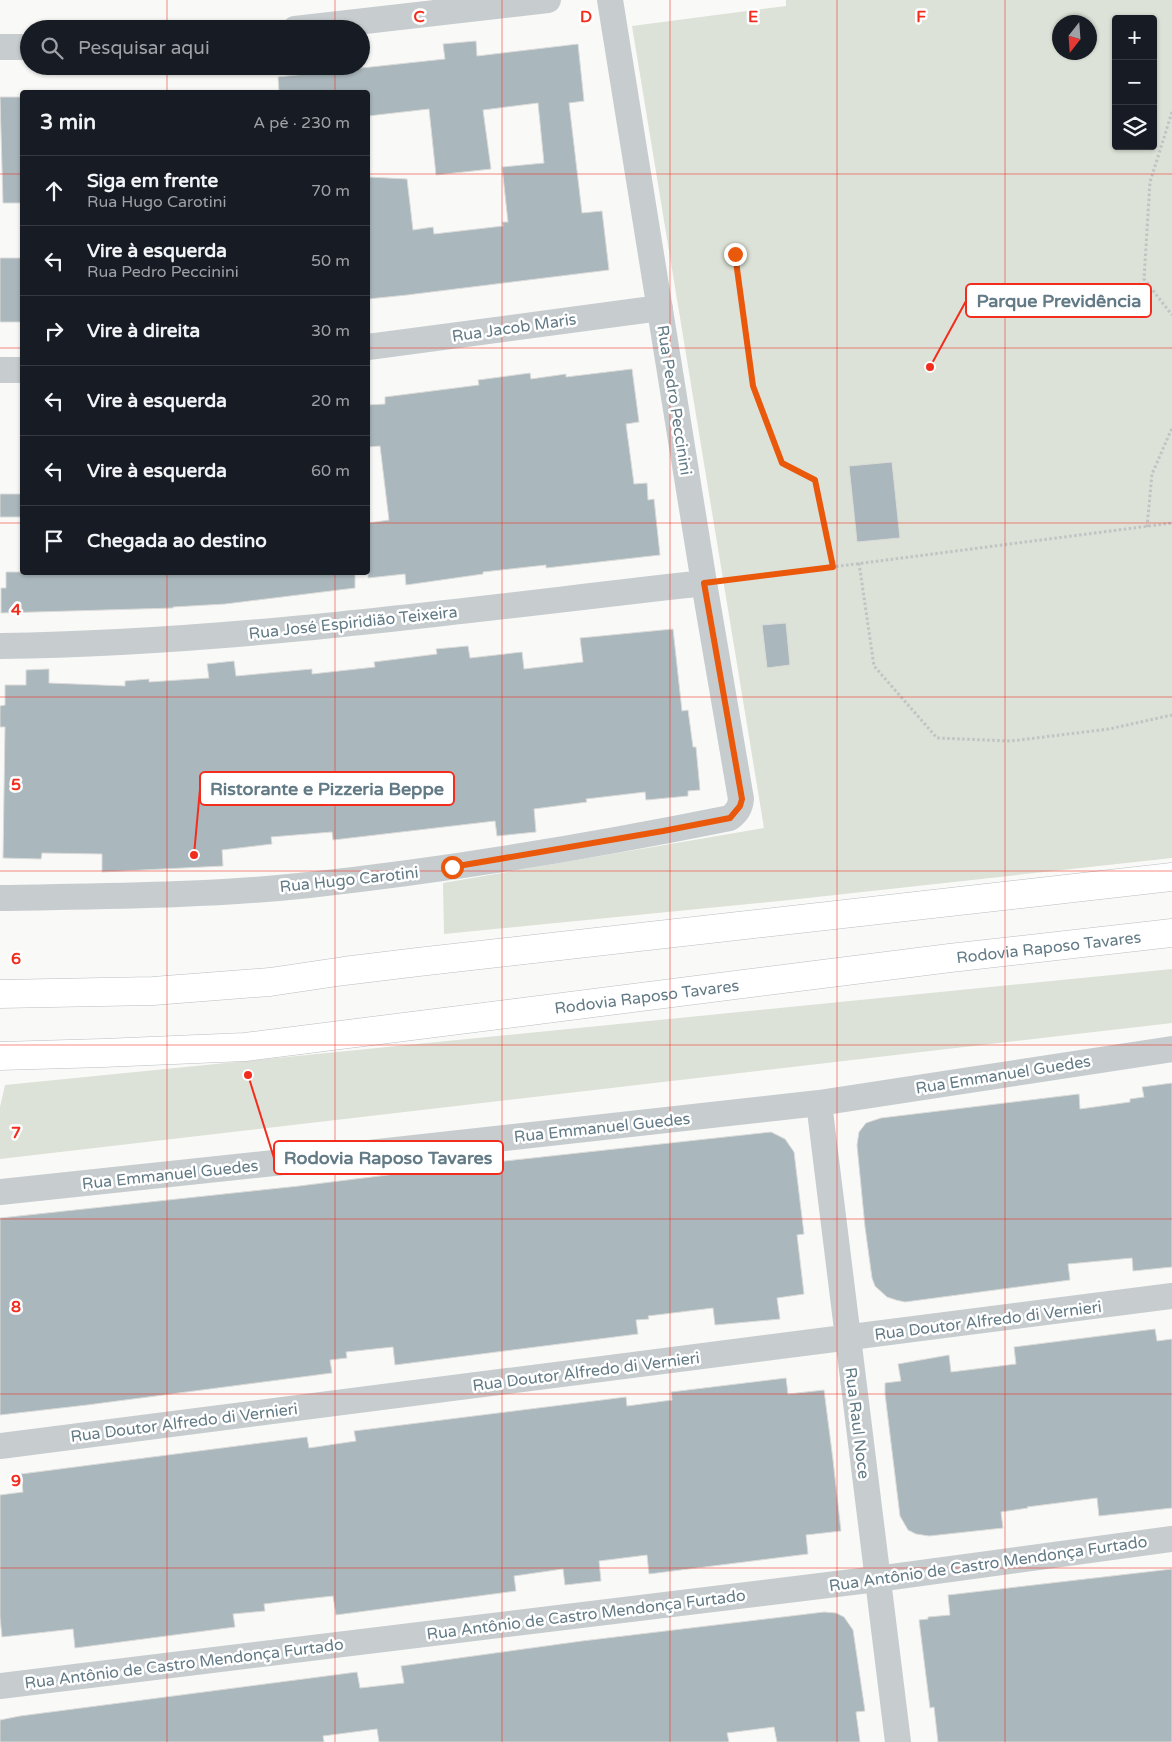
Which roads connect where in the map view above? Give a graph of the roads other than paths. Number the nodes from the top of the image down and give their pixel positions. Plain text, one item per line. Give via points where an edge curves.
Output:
1 (548, 0) edge
2 (610, 0) edge
3 (370, 20) edge
4 (0, 47) edge
5 (20, 47) edge
6 (660, 308) junction
7 (370, 347) edge
8 (0, 370) edge
9 (20, 370) edge
10 (704, 583) junction
11 (0, 646) edge
12 (742, 799) joint
13 (1172, 877) edge
14 (0, 898) edge
15 (1172, 933) edge
16 (0, 994) edge
17 (1172, 1049) edge
18 (0, 1056) edge
19 (820, 1103) junction
20 (0, 1192) edge
21 (1172, 1296) edge
22 (847, 1338) junction
23 (0, 1446) edge
24 (1172, 1539) edge
25 (877, 1579) junction
26 (0, 1686) edge
27 (898, 1742) edge

1 - 3 street
2 - 6 street, Rua Pedro Peccinini
4 - 5 street
6 - 7 street, Rua Jacob Maris
6 - 10 street, Rua Pedro Peccinini
8 - 9 street
10 - 11 street, Rua José Espiridião Teixeira via 229,636
10 - 12 street, Rua Pedro Peccinini
12 - 14 street, Rua Hugo Carotini via 730,818 452,867 308,886
13 - 16 highway via 382,966 270,982 153,991
15 - 18 highway, Rodovia Raposo Tavares via 245,1047
17 - 19 street, Rua Emmanuel Guedes
19 - 20 street, Rua Emmanuel Guedes
19 - 22 street, Rua Raul Noce
21 - 22 street, Rua Doutor Alfredo di Vernieri
22 - 23 street, Rua Doutor Alfredo di Vernieri
22 - 25 street, Rua Raul Noce
24 - 25 street, Rua Antônio de Castro Mendonça Furtado
25 - 26 street, Rua Antônio de Castro Mendonça Furtado
25 - 27 street, Rua Raul Noce

